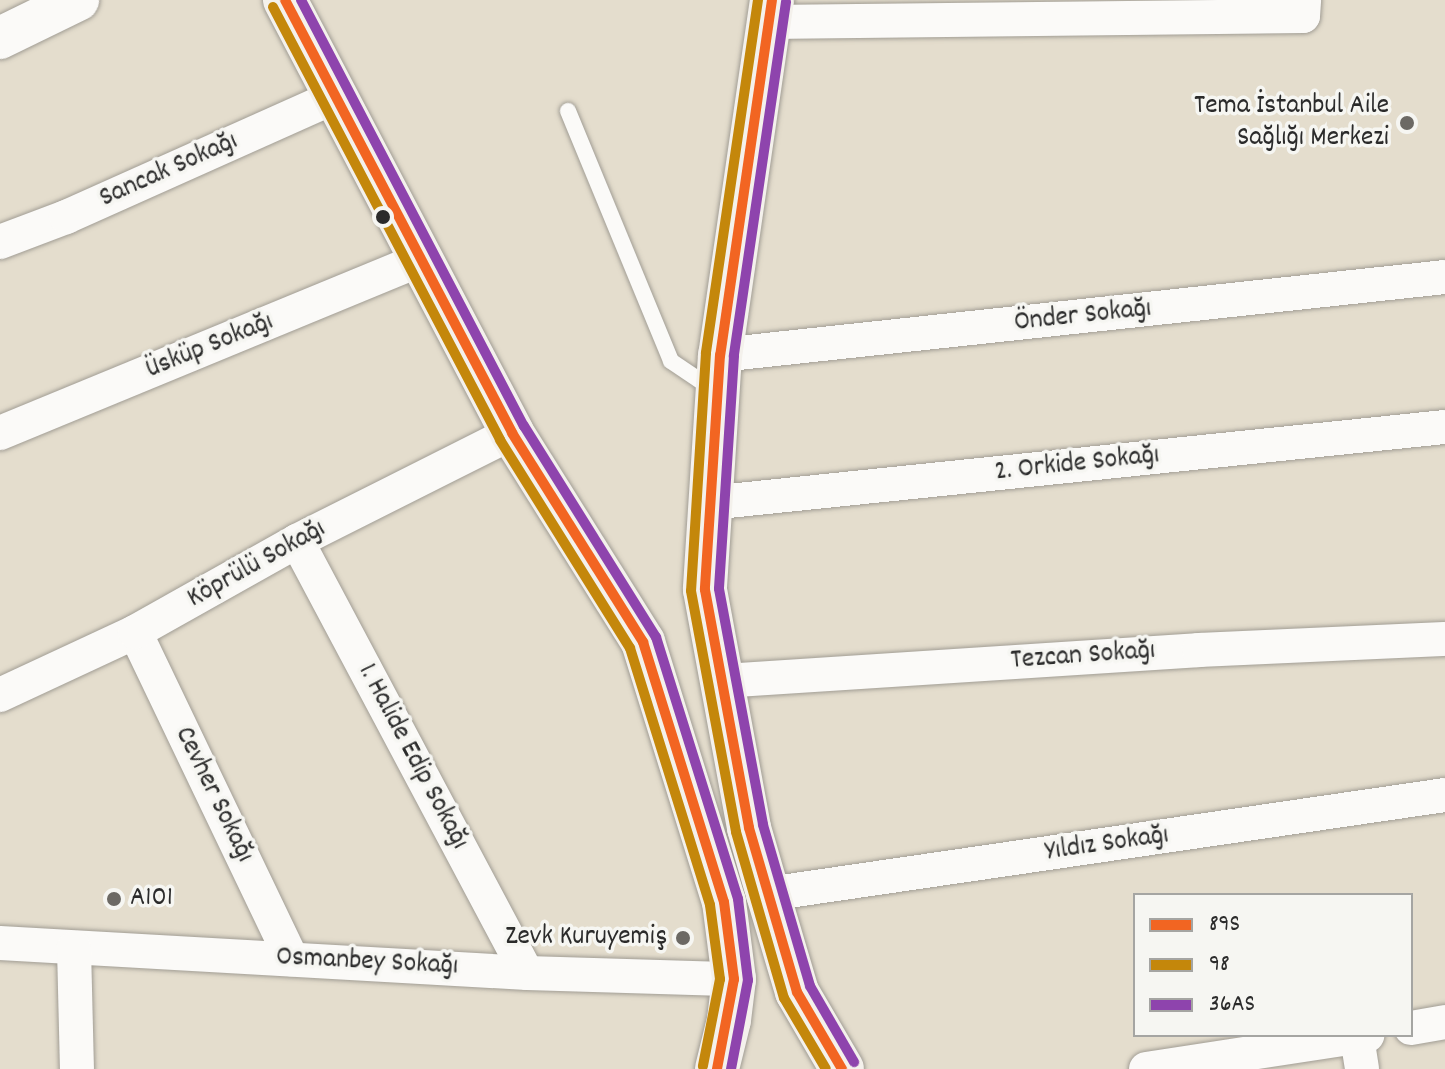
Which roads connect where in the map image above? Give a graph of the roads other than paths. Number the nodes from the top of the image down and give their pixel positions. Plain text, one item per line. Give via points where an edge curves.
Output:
1 (78, 0) edge
2 (285, 0) edge
3 (1304, 0) edge
4 (770, 11) edge
5 (0, 38) edge
6 (336, 96) junction
7 (568, 111) dead end
8 (0, 242) edge
9 (419, 260) junction
10 (1445, 277) edge
11 (718, 374) junction
12 (1445, 427) edge
13 (0, 433) edge
14 (512, 433) junction
15 (709, 503) junction
16 (297, 541) junction
17 (135, 632) junction
18 (1445, 639) edge
19 (722, 681) junction
20 (0, 695) edge
21 (1445, 795) edge
22 (768, 894) junction
23 (0, 943) edge
24 (74, 948) junction
25 (292, 959) junction
26 (527, 973) junction
27 (732, 999) junction
28 (805, 1010) junction
29 (1445, 1022) edge
30 (1413, 1028) edge
31 (1362, 1047) edge
32 (77, 1069) edge
33 (717, 1069) edge
34 (842, 1069) edge
35 (1146, 1069) edge

1 - 5 street
2 - 6 main road
3 - 4 street via 1303,16
4 - 11 main road
6 - 8 street, Sancak Sokağı
6 - 9 main road
7 - 11 lane via 671,361
9 - 13 street, Üsküp Sokağı
9 - 14 main road
10 - 11 street, Önder Sokağı
11 - 15 main road
12 - 15 street, 2. Orkide Sokağı
14 - 16 street, Köprülü Sokağı
14 - 27 main road via 643,642 724,902
15 - 19 main road via 705,590
16 - 17 street, Köprülü Sokağı
16 - 26 street, 1. Halide Edip Sokağı
17 - 20 street, Köprülü Sokağı
17 - 25 street, Cevher Sokağı
18 - 19 street, Tezcan Sokağı
19 - 22 main road via 749,828
21 - 22 street, Yıldız Sokağı
22 - 28 main road
23 - 24 street, Osmanbey Sokağı
24 - 25 street, Osmanbey Sokağı
24 - 32 street
25 - 26 street, Osmanbey Sokağı
26 - 27 street, Osmanbey Sokağı
27 - 28 main road
27 - 33 main road
28 - 34 main road
29 - 30 street
31 - 35 street

